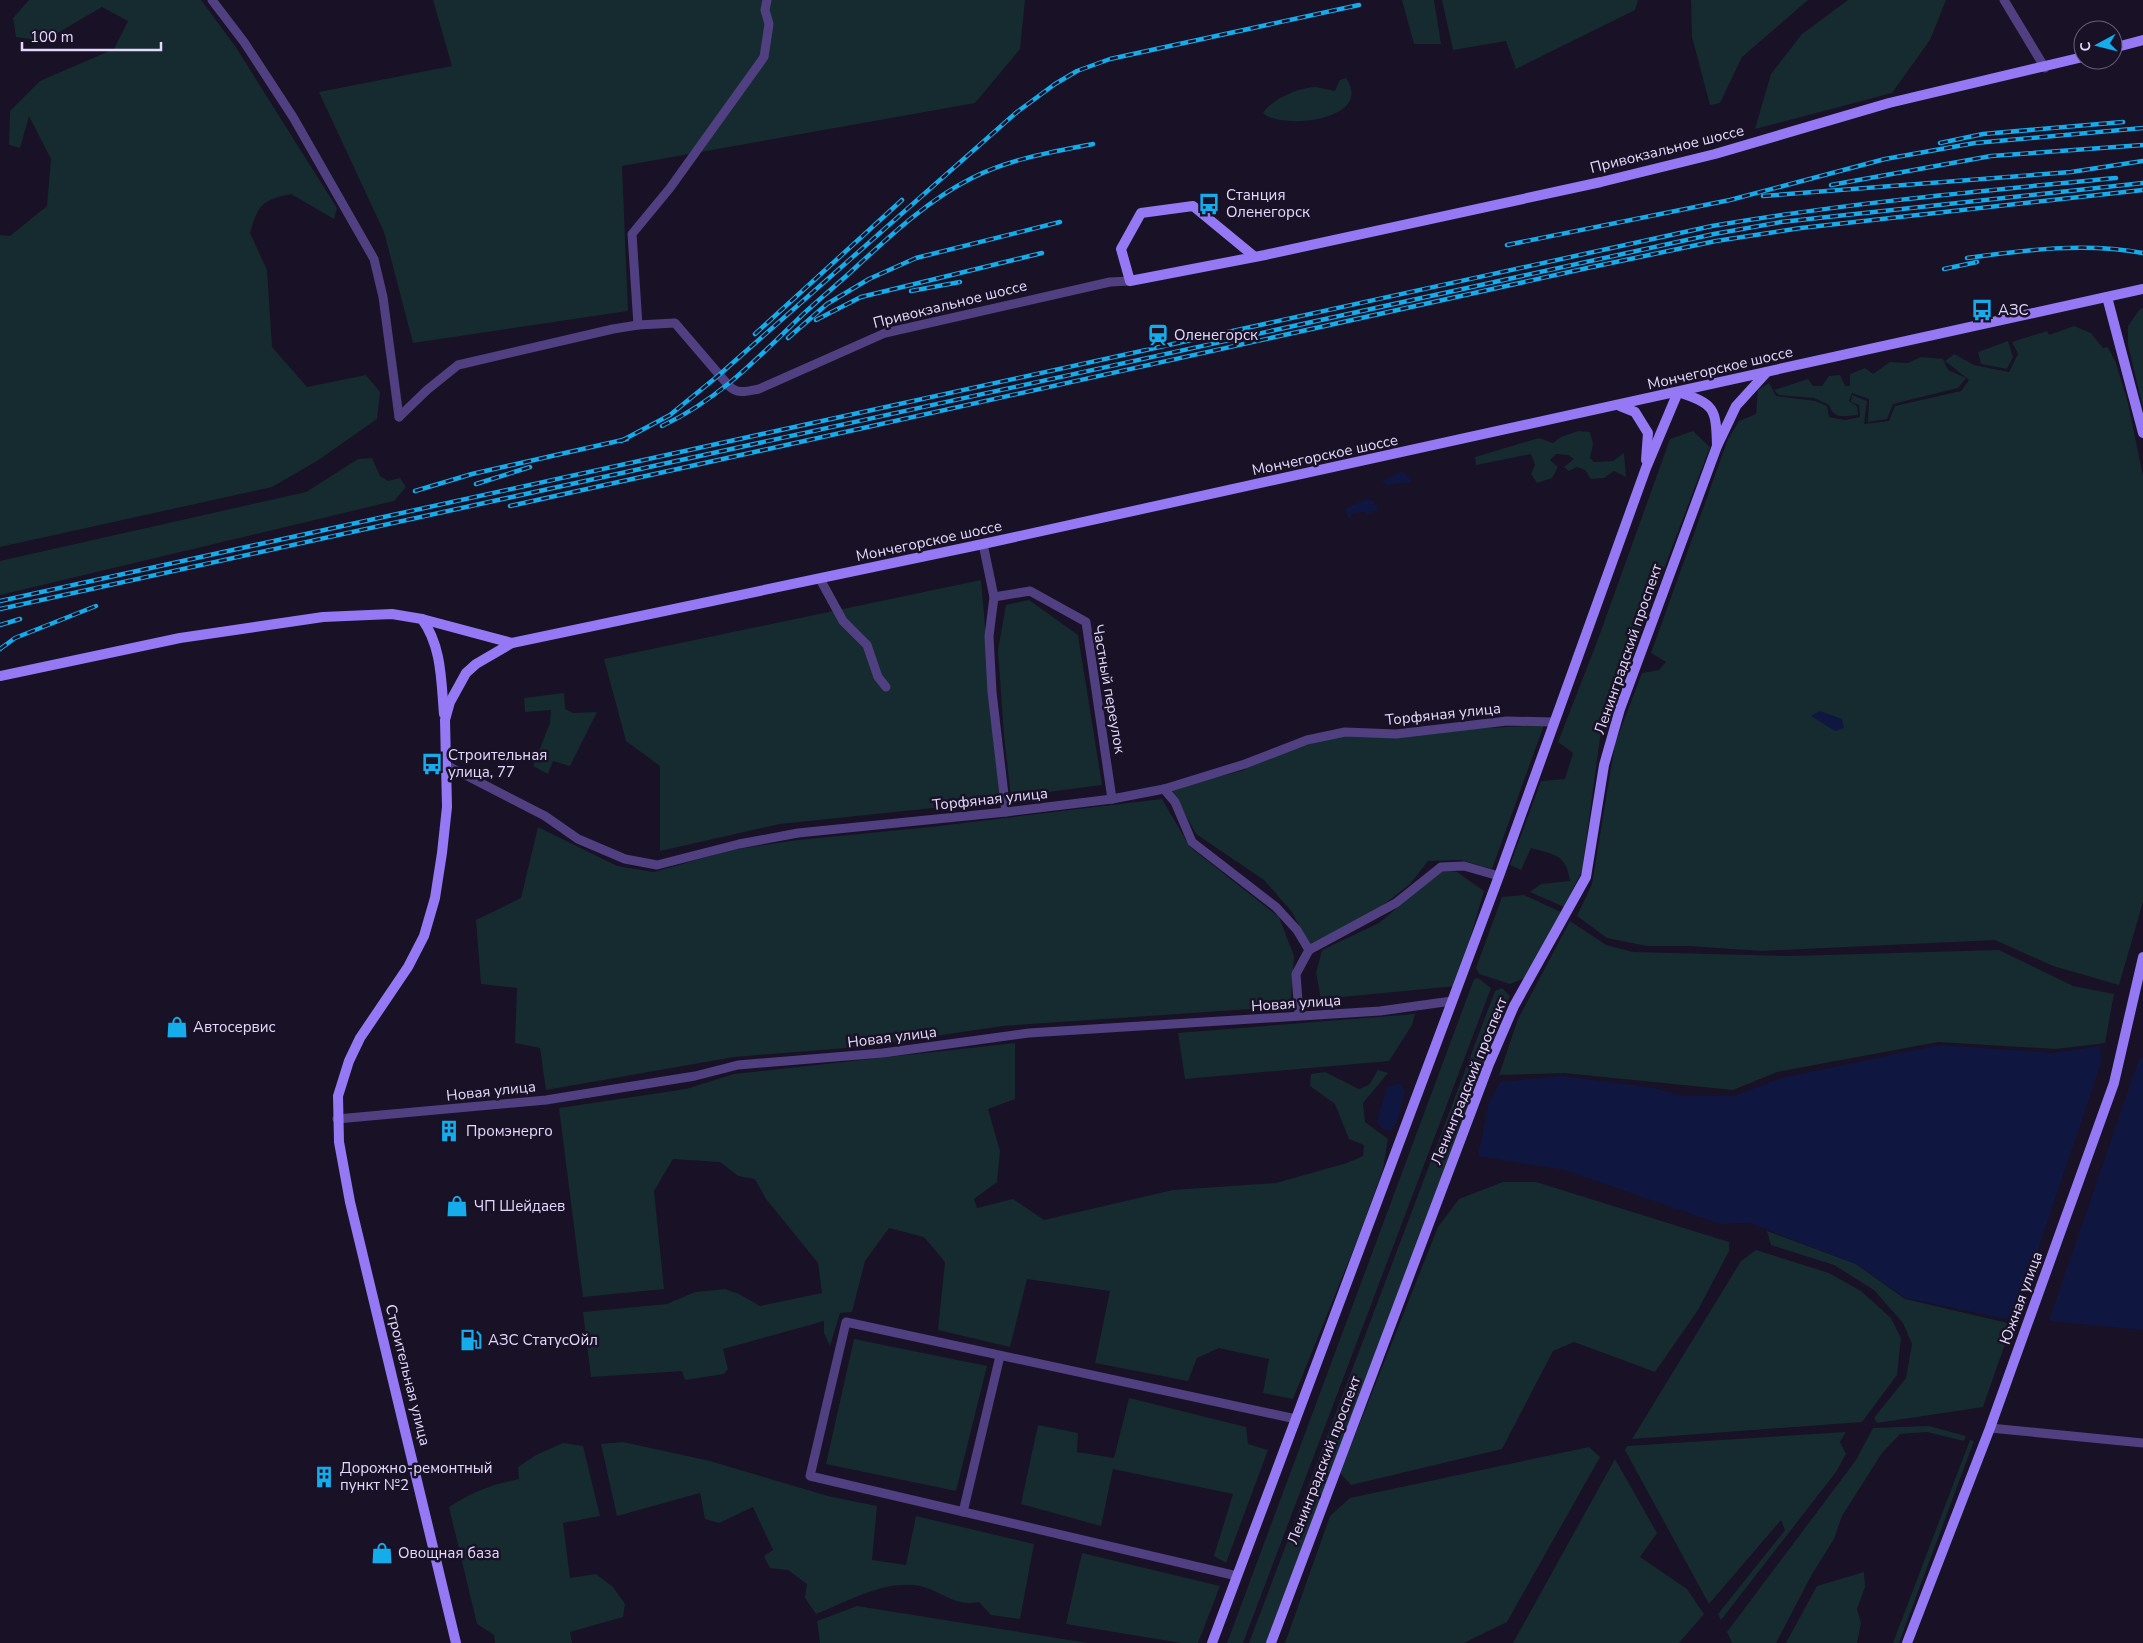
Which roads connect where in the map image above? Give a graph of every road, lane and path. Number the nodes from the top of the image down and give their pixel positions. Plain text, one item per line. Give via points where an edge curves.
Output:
1 (212, 0) edge
2 (767, 0) edge
3 (2004, 0) edge
4 (2143, 40) edge
5 (2123, 45) edge
6 (2073, 60) edge
7 (2045, 68) junction
8 (1255, 257) junction
9 (1130, 281) junction
10 (2143, 289) edge
11 (2107, 297) junction
12 (638, 325) junction
13 (1766, 373) junction
14 (1678, 392) junction
15 (1619, 406) junction
16 (2143, 433) edge
17 (1717, 446) junction
18 (1646, 468) junction
19 (984, 544) junction
20 (820, 579) junction
21 (994, 597) junction
22 (422, 619) junction
23 (512, 643) junction
24 (0, 676) edge
25 (886, 686) dead end
26 (445, 720) junction
27 (1553, 722) junction
28 (446, 765) junction
29 (1164, 789) junction
30 (1112, 799) junction
31 (1006, 812) junction
32 (1499, 876) junction
33 (1308, 950) junction
34 (2143, 957) edge
35 (1452, 1001) junction
36 (1298, 1015) junction
37 (337, 1119) junction
38 (1000, 1356) junction
39 (1296, 1419) junction
40 (1990, 1428) junction
41 (2143, 1443) edge
42 (963, 1512) junction
43 (1237, 1576) junction
44 (456, 1643) edge
45 (1212, 1643) edge
46 (1271, 1643) edge
47 (1907, 1643) edge

1 - 12 street via 293,117 374,259 399,417 458,365
2 - 12 street via 765,10 769,24 764,57 632,234
3 - 7 street
4 - 5 street
6 - 7 street, Привокзальное шоссе
7 - 8 street, Привокзальное шоссе via 1889,103 1716,154 1611,180
8 - 9 street, Привокзальное шоссе
8 - 9 street via 1193,206 1141,213 1121,249
9 - 12 street, Привокзальное шоссе via 1110,282 885,333 759,389 742,392 729,386 674,323
10 - 11 street, Мончегорское шоссе
11 - 13 street, Мончегорское шоссе
11 - 16 street
13 - 14 street, Мончегорское шоссе
13 - 17 street, Ленинградский проспект via 1736,406
14 - 15 street, Мончегорское шоссе
14 - 17 street via 1703,400 1716,416
14 - 18 street
15 - 18 street via 1636,412 1648,433
15 - 19 street, Мончегорское шоссе
17 - 46 street, Ленинградский проспект via 1620,709 1604,766 1586,877 1514,1006 1489,1064
18 - 27 street
19 - 20 street, Мончегорское шоссе
19 - 21 street
20 - 23 street, Мончегорское шоссе
20 - 25 street via 843,621 867,645 878,677
21 - 30 street, Частный переулок via 1030,591 1086,622
21 - 31 street via 990,636 992,692
22 - 23 street
22 - 24 street via 392,614 323,617 180,638
22 - 26 street via 430,630 439,658
23 - 26 street via 487,656 466,673 453,694
26 - 28 street, Строительная улица
27 - 29 street, Торфяная улица via 1507,721 1396,734 1345,732 1307,740 1245,764
27 - 32 street
28 - 31 street, Торфяная улица via 545,816 578,839 625,859 657,865 798,833
28 - 37 street, Строительная улица via 442,853 435,898 424,936 349,1061 338,1096
29 - 30 street, Торфяная улица
29 - 33 street via 1175,802 1192,842 1276,907 1297,930
30 - 31 street, Торфяная улица
32 - 33 street via 1464,866 1440,867 1396,903
32 - 35 street
33 - 36 street via 1296,974
34 - 40 street, Южная улица via 2114,1083
35 - 36 street, Новая улица via 1380,1011
35 - 39 street
36 - 37 street, Новая улица via 1029,1033 883,1053 738,1065 695,1076 546,1100
37 - 44 street, Строительная улица via 350,1202
38 - 39 street
38 - 42 street
38 - 42 street via 846,1322 810,1476
39 - 43 street
40 - 41 street
40 - 47 street, Южная улица
42 - 43 street
43 - 45 street

